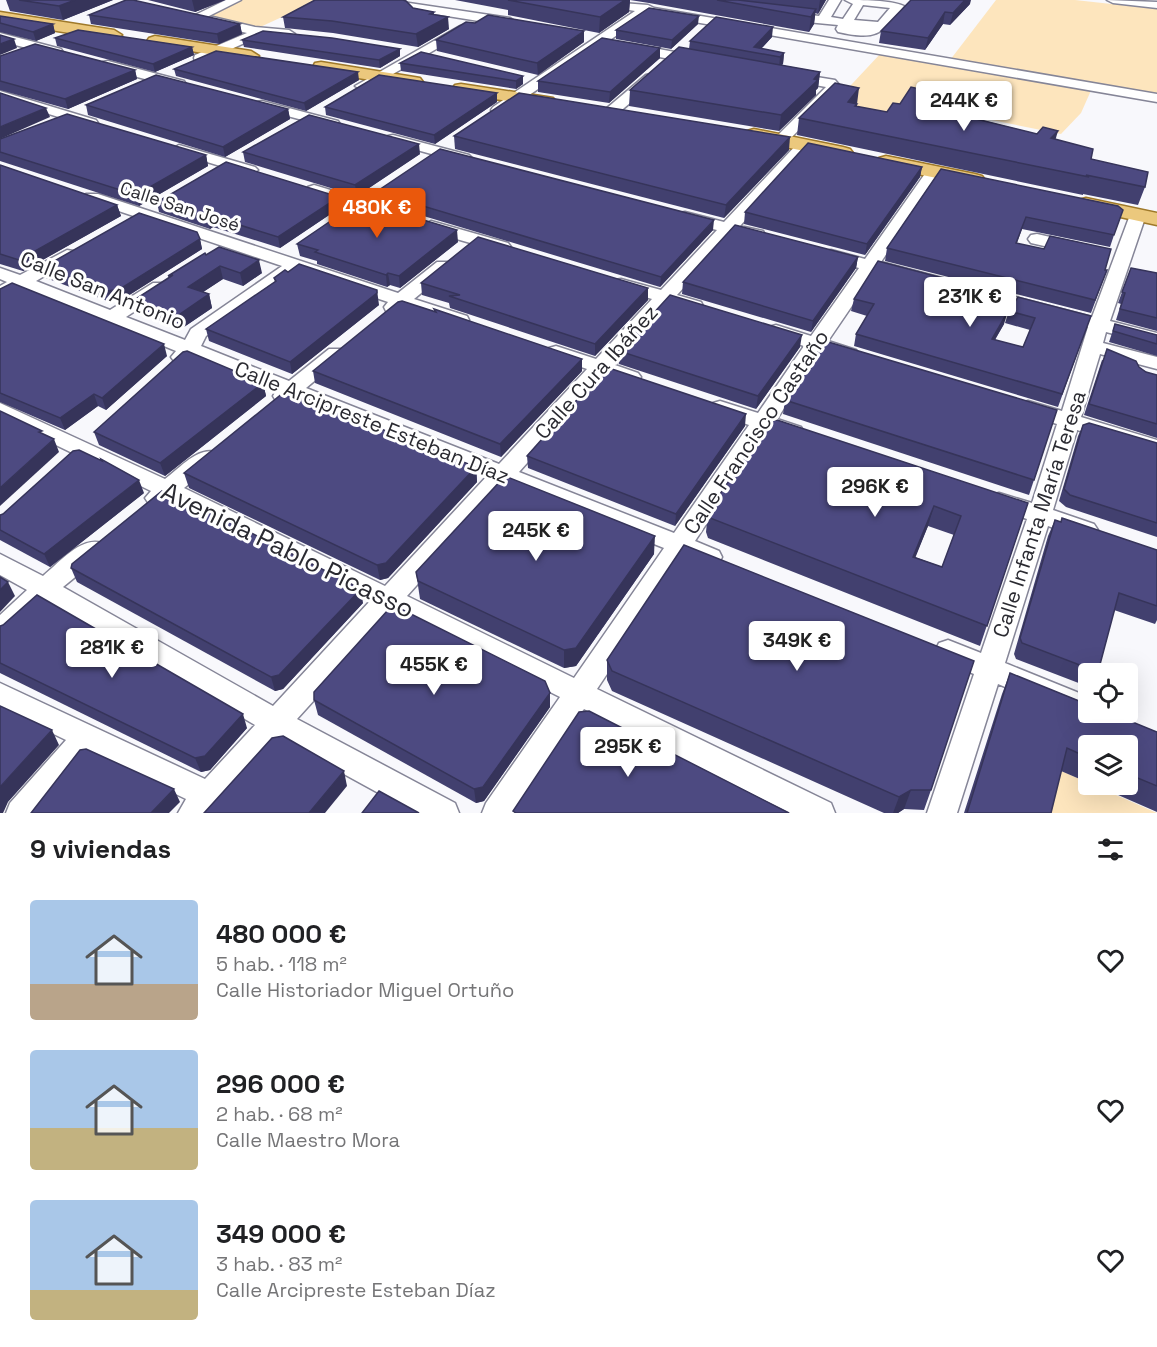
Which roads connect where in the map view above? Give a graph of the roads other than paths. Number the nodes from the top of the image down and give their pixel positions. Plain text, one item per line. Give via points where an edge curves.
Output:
1 (235, 0) edge
2 (366, 0) edge
3 (443, 0) edge
4 (589, 0) edge
5 (659, 0) edge
6 (835, 0) edge
7 (1113, 0) edge
8 (856, 1) edge
9 (1157, 5) edge
10 (427, 10) junction
11 (644, 10) junction
12 (181, 14) edge
13 (777, 15) edge
14 (0, 17) edge
15 (197, 17) junction
16 (290, 20) edge
17 (823, 20) junction
18 (847, 21) junction
19 (712, 22) junction
20 (78, 25) junction
21 (526, 25) edge
22 (460, 30) edge
23 (260, 32) junction
24 (301, 35) edge
25 (580, 35) edge
26 (0, 37) edge
27 (598, 40) junction
28 (37, 47) junction
29 (398, 50) edge
30 (216, 51) junction
31 (20, 53) edge
32 (419, 53) junction
33 (676, 56) junction
34 (442, 58) edge
35 (268, 59) edge
36 (713, 63) edge
37 (302, 64) edge
38 (777, 74) edge
39 (517, 76) edge
40 (379, 77) junction
41 (156, 78) junction
42 (539, 81) junction
43 (428, 84) edge
44 (134, 87) edge
45 (450, 87) edge
46 (196, 88) edge
47 (0, 95) edge
48 (345, 96) edge
49 (516, 97) junction
50 (1157, 98) edge
51 (241, 100) edge
52 (561, 104) edge
53 (90, 106) edge
54 (326, 107) edge
55 (592, 108) edge
56 (612, 111) junction
57 (634, 114) edge
58 (68, 116) junction
59 (308, 117) junction
60 (486, 117) edge
61 (49, 124) edge
62 (106, 127) edge
63 (351, 128) edge
64 (288, 129) edge
65 (739, 132) edge
66 (372, 134) edge
67 (457, 137) edge
68 (781, 140) junction
69 (161, 144) edge
70 (804, 145) junction
71 (437, 151) junction
72 (247, 152) edge
73 (483, 163) edge
74 (227, 164) junction
75 (418, 164) edge
76 (934, 171) junction
77 (208, 174) edge
78 (260, 174) edge
79 (996, 184) edge
80 (304, 187) edge
81 (379, 191) edge
82 (76, 192) edge
83 (1069, 200) edge
84 (160, 202) edge
85 (360, 204) junction
86 (667, 212) edge
87 (141, 213) junction
88 (342, 216) edge
89 (1150, 219) edge
90 (121, 224) edge
91 (728, 228) junction
92 (476, 239) junction
93 (1037, 239) dead end
94 (774, 240) edge
95 (229, 242) junction
96 (81, 247) edge
97 (820, 252) edge
98 (519, 253) edge
99 (208, 256) edge
100 (291, 257) junction
101 (1115, 261) junction
102 (870, 265) junction
103 (0, 273) edge
104 (605, 279) edge
105 (170, 280) edge
106 (21, 282) junction
107 (0, 294) edge
108 (665, 297) junction
109 (401, 300) junction
110 (712, 312) edge
111 (111, 318) junction
112 (374, 323) edge
113 (756, 325) edge
114 (477, 326) edge
115 (1096, 335) junction
116 (355, 338) edge
117 (1157, 339) edge
118 (532, 344) edge
119 (817, 344) junction
120 (190, 349) junction
121 (864, 358) edge
122 (1150, 362) edge
123 (600, 367) junction
124 (164, 372) edge
125 (1157, 380) edge
126 (649, 383) edge
127 (291, 389) junction
128 (701, 401) edge
129 (1011, 402) edge
130 (0, 410) edge
131 (265, 411) edge
132 (1068, 420) junction
133 (763, 422) junction
134 (810, 438) edge
135 (220, 447) edge
136 (1157, 447) edge
137 (503, 474) junction
138 (167, 490) junction
139 (980, 494) edge
140 (141, 511) edge
141 (1040, 514) junction
142 (115, 532) edge
143 (1101, 535) edge
144 (679, 545) junction
145 (0, 563) edge
146 (734, 566) edge
147 (45, 588) junction
148 (389, 600) junction
149 (0, 631) edge
150 (931, 645) edge
151 (989, 668) junction
152 (578, 693) junction
153 (0, 694) edge
154 (1078, 704) edge
155 (277, 723) junction
156 (87, 737) junction
157 (201, 804) edge
158 (21, 813) edge
159 (444, 813) edge
160 (497, 813) edge
161 (820, 813) edge
162 (942, 813) edge

1 - 15 street
2 - 10 street
3 - 10 street
4 - 11 street
5 - 11 street
6 - 17 street
7 - 9 street
8 - 18 street
8 - 18 street via 898,6 878,26
10 - 21 street
11 - 19 street
11 - 27 street
12 - 15 street
13 - 17 street
14 - 20 main road
15 - 23 street
16 - 23 street
17 - 18 street
19 - 33 street
19 - 50 street
20 - 28 street
20 - 30 main road
22 - 32 street
23 - 24 street
23 - 30 street
25 - 27 street
26 - 28 street
27 - 33 street
27 - 42 street
28 - 31 street
28 - 41 street
29 - 32 street
30 - 35 main road
30 - 41 street
32 - 34 street
32 - 40 street
33 - 36 street
33 - 56 street
37 - 40 main road
38 - 68 street via 834,86
39 - 42 street
40 - 43 main road
40 - 48 street
41 - 44 street
41 - 46 street
42 - 49 street
45 - 49 main road
47 - 58 street
49 - 52 main road
49 - 60 street
51 - 59 street
53 - 58 street
54 - 59 street
55 - 56 main road
56 - 57 main road
58 - 61 street
58 - 62 street
59 - 63 street
59 - 64 street
65 - 68 main road
66 - 71 street
67 - 71 street
68 - 70 main road
69 - 74 street
70 - 76 main road
70 - 91 street, Calle Cura Ibáñez
71 - 73 street
71 - 75 street
72 - 74 street
74 - 77 street
74 - 78 street
76 - 79 main road
76 - 102 street, Calle Francisco Castaño
80 - 85 street
81 - 85 street
82 - 87 street, Calle San José
83 - 89 main road
84 - 87 street
85 - 88 street
85 - 92 street
86 - 91 street
87 - 90 street
87 - 95 street, Calle San José
89 - 101 street, Calle Infanta María Teresa
91 - 94 street
91 - 108 street, Calle Cura Ibáñez
92 - 98 street
92 - 109 street
93 - 101 street
95 - 99 street
95 - 100 street, Calle San José
96 - 106 street
97 - 102 street
100 - 109 street, Calle San José
100 - 120 street via 198,333
101 - 115 street, Calle Infanta María Teresa
102 - 115 street
102 - 119 street, Calle Francisco Castaño
103 - 106 street, Calle San Antonio
104 - 108 street
105 - 111 street
106 - 107 street
106 - 111 street, Calle San Antonio
108 - 110 street
108 - 123 street, Calle Cura Ibáñez
109 - 112 street
109 - 114 street, Calle San José
111 - 120 street, Calle San Antonio
113 - 119 street
115 - 117 street
115 - 122 street
115 - 132 street, Calle Infanta María Teresa
116 - 127 street
118 - 123 street
119 - 121 street
119 - 133 street, Calle Francisco Castaño
120 - 124 street
120 - 127 street, Calle Arcipreste Esteban Díaz
122 - 125 street via 1142,373
123 - 126 street
123 - 137 street, Calle Cura Ibáñez
127 - 131 street
127 - 137 street, Calle Arcipreste Esteban Díaz
128 - 133 street
129 - 132 street
130 - 138 street, Avenida Pablo Picasso
132 - 136 street
132 - 141 street, Calle Infanta María Teresa
133 - 134 street
133 - 144 street, Calle Francisco Castaño
135 - 138 street
137 - 144 street, Calle Arcipreste Esteban Díaz
137 - 148 street, Calle Cura Ibáñez
138 - 140 street
138 - 148 street, Avenida Pablo Picasso
139 - 141 street
141 - 143 street
141 - 151 street, Calle Infanta María Teresa
142 - 147 street
144 - 146 street, Calle Arcipreste Esteban Díaz
144 - 152 street, Calle Francisco Castaño
145 - 147 street
147 - 149 street
147 - 155 street
148 - 152 street, Avenida Pablo Picasso
148 - 155 street, Calle Cura Ibáñez
150 - 151 street
151 - 154 street
151 - 162 street, Calle Infanta María Teresa
152 - 160 street, Calle Francisco Castaño
152 - 161 street, Avenida Pablo Picasso
153 - 156 street
155 - 157 street, Calle Cura Ibáñez
155 - 159 street
156 - 157 street
156 - 158 street

